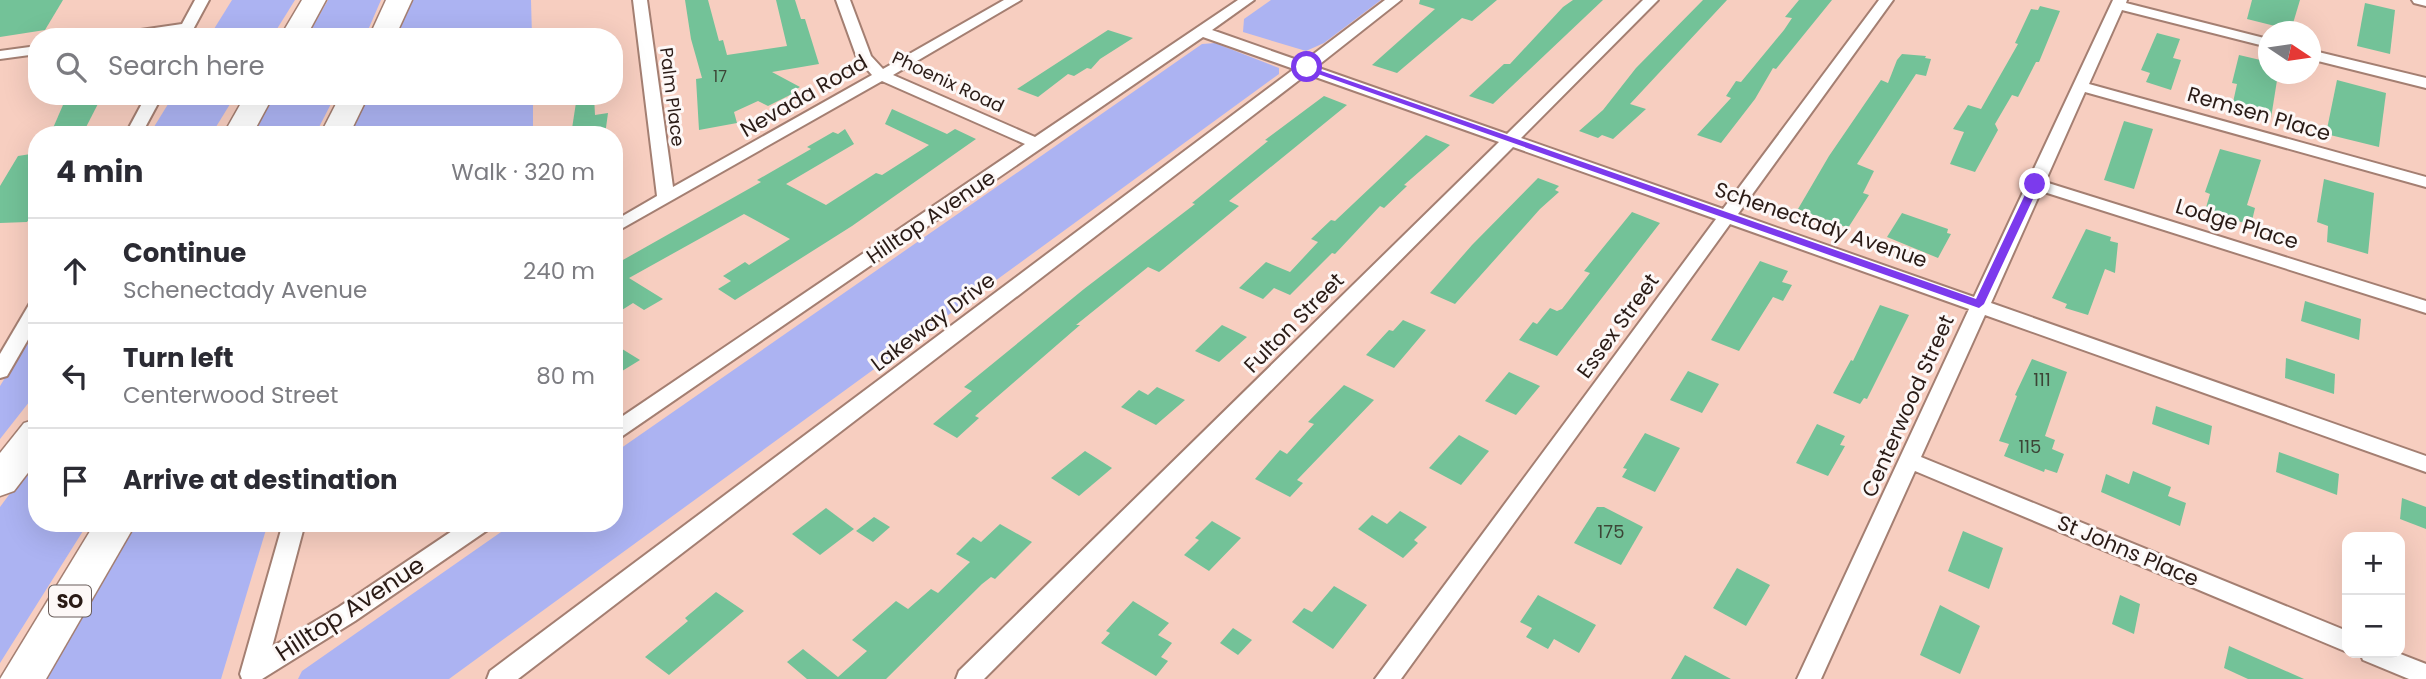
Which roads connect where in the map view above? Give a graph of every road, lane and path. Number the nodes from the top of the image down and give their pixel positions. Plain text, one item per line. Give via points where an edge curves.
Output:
1 (202, 0) edge
2 (314, 0) edge
3 (399, 0) edge
4 (640, 0) edge
5 (843, 0) edge
6 (1014, 0) edge
7 (1247, 0) edge
8 (1394, 0) edge
9 (1651, 0) edge
10 (1885, 0) edge
11 (2419, 0) edge
12 (2119, 2) edge
13 (2426, 2) edge
14 (187, 28) edge
15 (298, 28) edge
16 (386, 28) edge
17 (1201, 31) junction
18 (2258, 40) edge
19 (28, 51) edge
20 (0, 55) edge
21 (2321, 57) edge
22 (1307, 67) junction
23 (882, 75) junction
24 (2426, 83) edge
25 (2081, 86) junction
26 (149, 105) edge
27 (254, 105) edge
28 (349, 105) edge
29 (138, 126) edge
30 (242, 126) edge
31 (339, 126) edge
32 (1511, 140) junction
33 (1038, 144) junction
34 (2426, 182) edge
35 (2035, 184) junction
36 (666, 199) junction
37 (1726, 216) junction
38 (623, 223) edge
39 (1979, 304) junction
40 (2426, 307) edge
41 (28, 323) edge
42 (0, 371) edge
43 (623, 426) edge
44 (28, 445) edge
45 (1909, 460) junction
46 (2426, 464) edge
47 (0, 481) edge
48 (111, 532) edge
49 (291, 532) edge
50 (468, 532) edge
51 (2342, 640) edge
52 (2384, 658) edge
53 (252, 674) edge
54 (2426, 675) edge
55 (22, 679) edge
56 (499, 679) edge
57 (968, 679) edge
58 (1388, 679) edge
59 (1809, 679) edge

1 - 14 street
2 - 15 highway
3 - 16 highway
4 - 36 street, Palm Place
5 - 23 street, Phoenix Road via 864,58
6 - 23 street, Nevada Road
7 - 17 street, Hilltop Avenue
8 - 22 street, Lakeway Drive
9 - 32 street, Fulton Street
10 - 37 street, Essex Street
11 - 13 street
12 - 18 street
12 - 25 street, Centerwood Street
17 - 22 street, Schenectady Avenue
17 - 33 street, Hilltop Avenue
19 - 20 street
21 - 24 street
22 - 32 street, Schenectady Avenue
22 - 56 street, Lakeway Drive
23 - 33 street, Phoenix Road
23 - 36 street, Nevada Road
25 - 34 street, Remsen Place
25 - 35 street, Centerwood Street
26 - 29 street
27 - 30 highway
28 - 31 highway
32 - 37 street, Schenectady Avenue
32 - 57 street, Fulton Street
33 - 43 street, Hilltop Avenue
35 - 39 street, Centerwood Street
35 - 40 street, Lodge Place
36 - 38 street, Nevada Road
37 - 39 street, Schenectady Avenue
37 - 58 street, Essex Street
39 - 45 street, Centerwood Street
39 - 46 street, Schenectady Avenue
41 - 42 street
44 - 47 highway
45 - 51 street, St Johns Place
45 - 59 street, Centerwood Street
48 - 55 highway, SO
49 - 53 street
50 - 53 street, Hilltop Avenue
52 - 54 street

